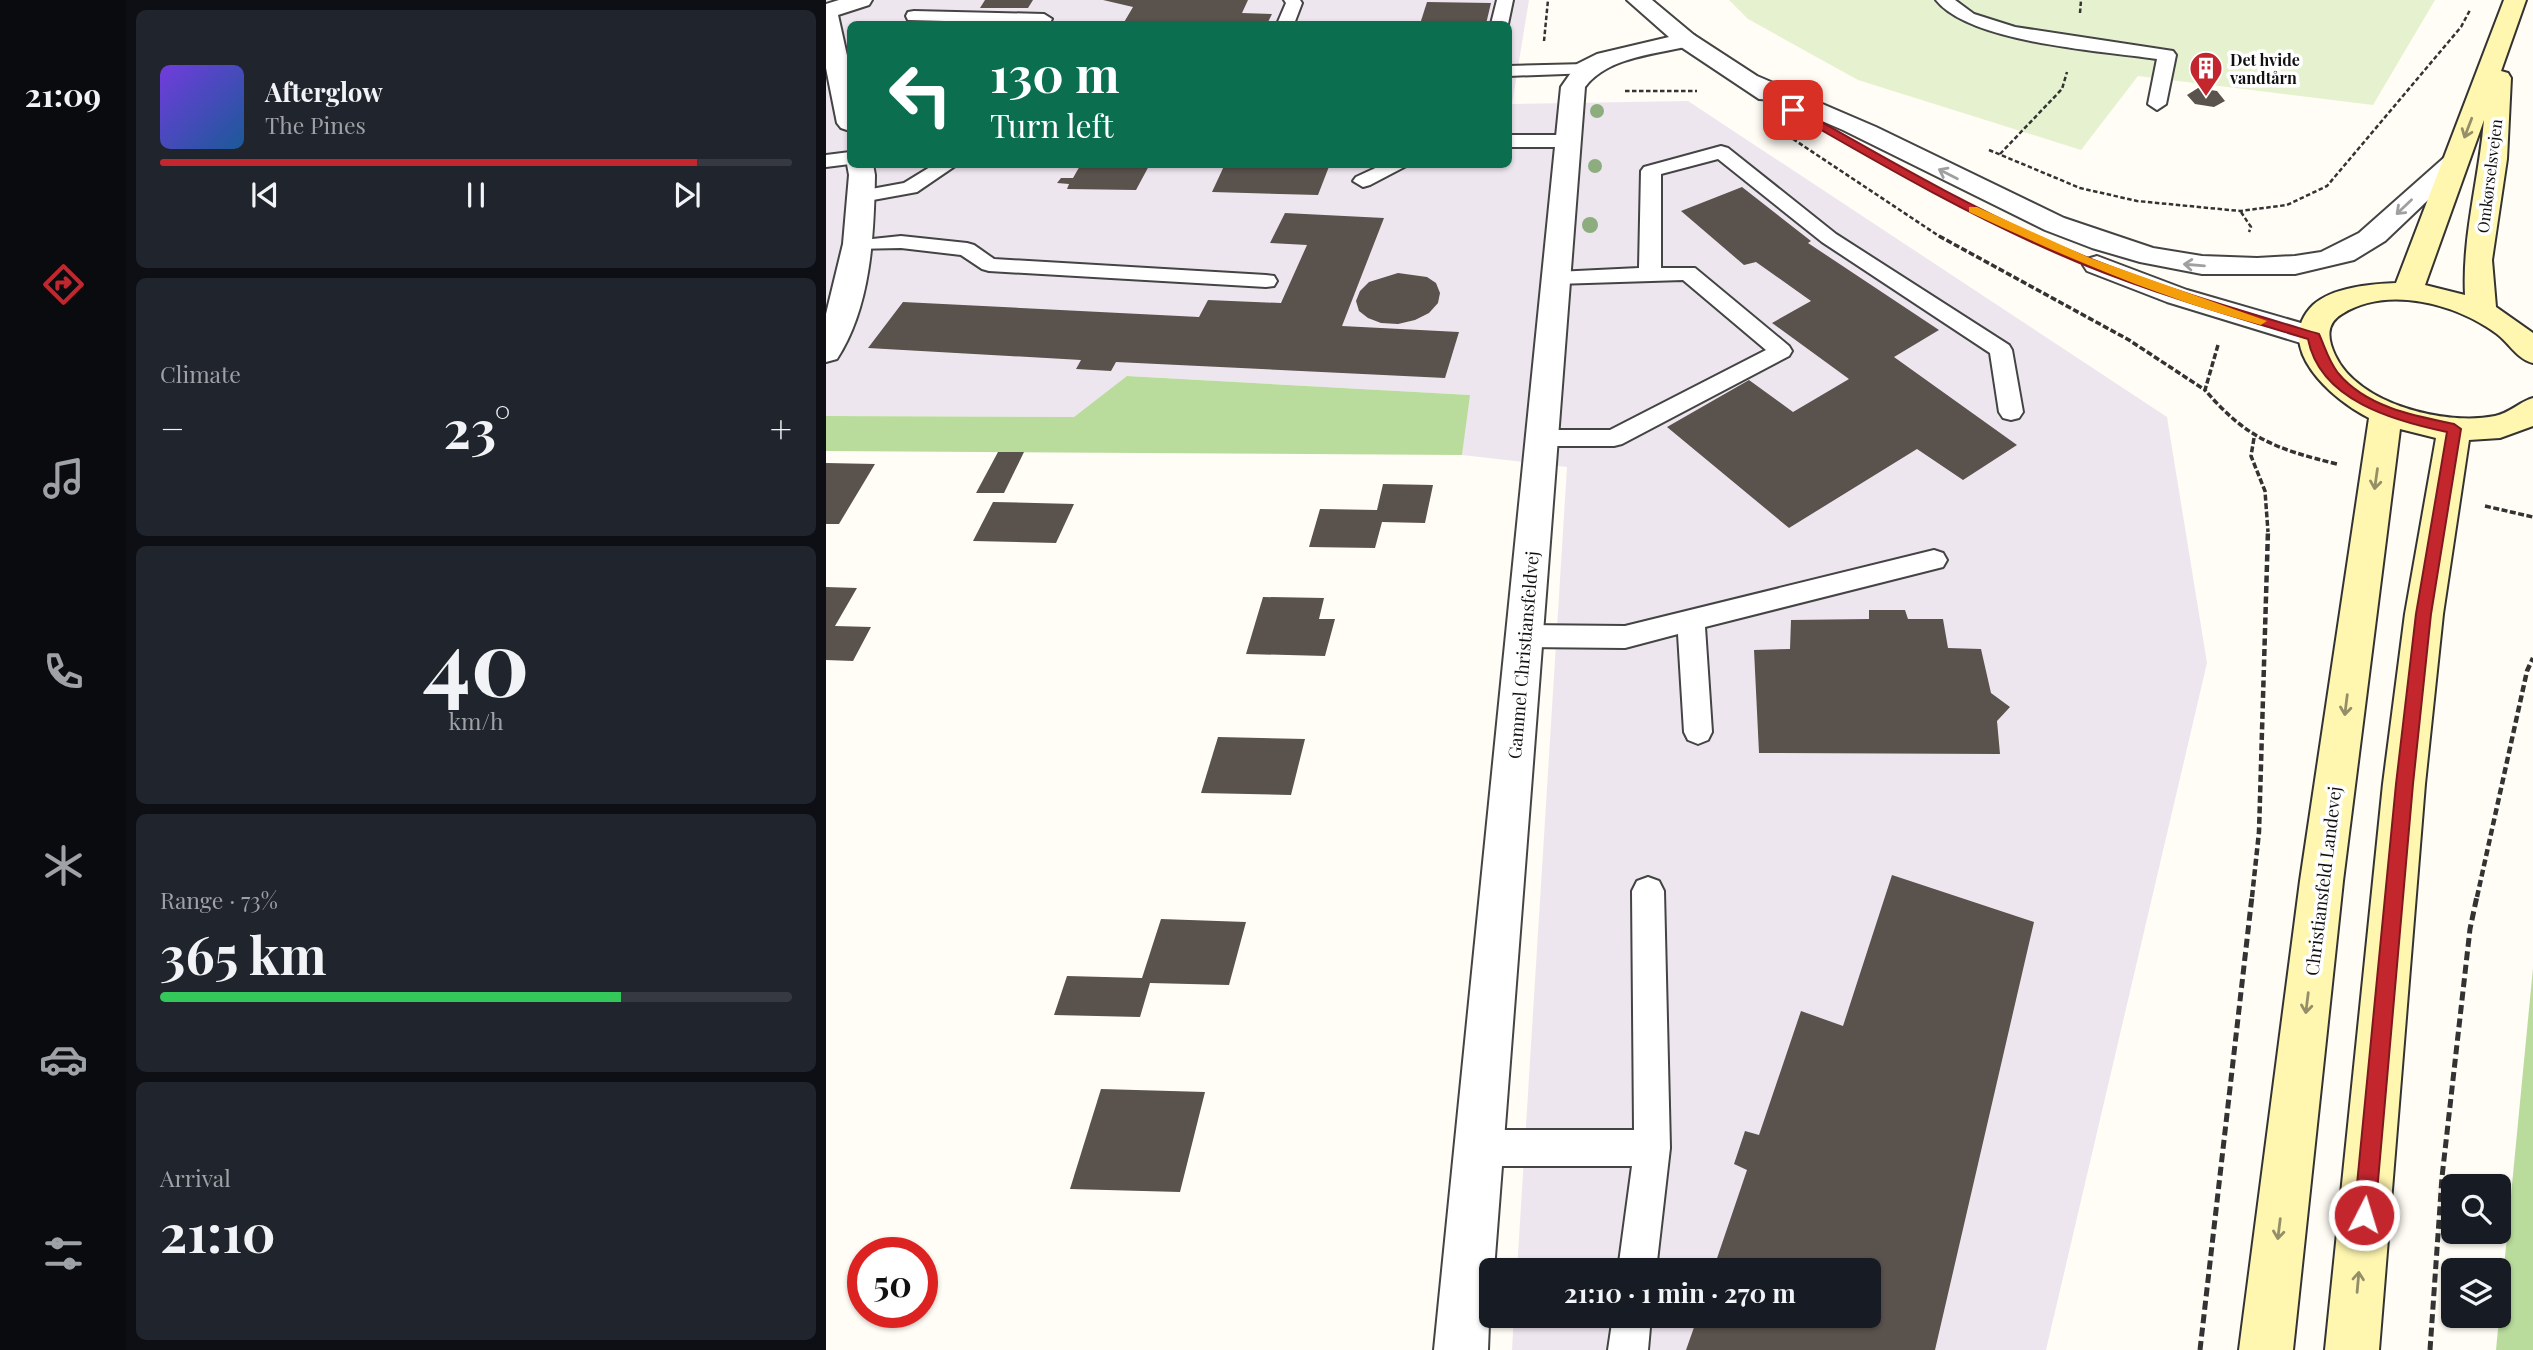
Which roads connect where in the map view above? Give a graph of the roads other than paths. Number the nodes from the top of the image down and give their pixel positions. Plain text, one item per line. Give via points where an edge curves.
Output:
1 (861, 0) edge
2 (926, 0) edge
3 (1292, 0) edge
4 (1505, 0) edge
5 (1638, 0) edge
6 (1944, 0) edge
7 (2515, 0) edge
8 (826, 12) edge
9 (911, 20) edge
10 (1043, 21) edge
11 (1287, 21) edge
12 (1501, 21) edge
13 (1686, 40) junction
14 (2501, 41) junction
15 (843, 58) edge
16 (1586, 69) junction
17 (1512, 71) edge
18 (1746, 80) junction
19 (847, 95) edge
20 (2157, 104) dead end
21 (1512, 141) edge
22 (1568, 141) junction
23 (847, 158) edge
24 (826, 161) edge
25 (2455, 162) junction
26 (860, 168) edge
27 (942, 168) edge
28 (1392, 168) edge
29 (1363, 181) dead end
30 (862, 196) junction
31 (860, 245) junction
32 (1650, 274) junction
33 (1556, 278) junction
34 (1266, 281) dead end
35 (2408, 291) junction
36 (2481, 312) junction
37 (2314, 337) junction
38 (826, 352) edge
39 (2533, 353) edge
40 (2533, 410) edge
41 (2011, 412) dead end
42 (2386, 412) junction
43 (2454, 429) junction
44 (1542, 438) junction
45 (1934, 560) dead end
46 (1691, 620) junction
47 (1524, 636) junction
48 (1698, 732) dead end
49 (1648, 891) dead end
50 (1479, 1148) junction
51 (1652, 1148) junction
52 (1638, 1258) edge
53 (1631, 1328) edge
54 (1461, 1350) edge
55 (1628, 1350) edge
56 (2266, 1350) edge
57 (2352, 1350) edge

1 - 8 street
2 - 9 lane
3 - 11 lane
4 - 12 lane
5 - 13 street
6 - 20 lane via 1968,18 2013,32 2167,55
7 - 14 main road, Omkørselsvejen
8 - 15 street
9 - 10 lane
13 - 16 street via 1606,59
13 - 18 street
14 -> 25 main road, Omkørselsvejen
14 - 36 main road, Omkørselsvejen via 2494,159 2478,260
15 - 19 street
16 - 17 lane
16 - 22 street, Gammel Christiansfeldvej via 1573,87
25 -> 18 street via 2381,231 2354,249 2283,267 2175,263 2110,247 2009,205 1867,132
18 - 37 street via 1846,142 1987,217 2166,291
21 - 22 lane
22 - 33 street, Gammel Christiansfeldvej
23 - 24 lane
25 - 35 main road, Omkørselsvejen
26 - 30 street
27 - 30 lane via 910,188
28 - 29 lane
30 - 31 street
31 - 34 lane via 901,242 967,249 989,265
31 - 38 street via 841,320
32 - 33 lane
32 - 41 lane via 1651,171 1721,152 1829,237 2001,350
32 - 44 lane via 1688,273 1781,351 1614,438
33 - 44 street, Gammel Christiansfeldvej
35 - 36 main road via 2445,298
35 - 37 main road via 2367,292 2342,300 2324,313
36 - 39 main road via 2516,335
37 - 42 main road via 2334,377
40 - 43 main road via 2498,427
42 - 43 main road
42 -> 56 main road, Christiansfeld Landevej
57 -> 43 main road via 2406,771 2424,614
44 - 47 street, Gammel Christiansfeldvej
45 - 46 lane
46 - 47 lane via 1625,637
46 - 48 lane
47 - 50 street, Gammel Christiansfeldvej
49 - 51 lane
50 - 51 lane
50 - 54 street, Gammel Christiansfeldvej
51 - 52 lane
53 - 55 lane

